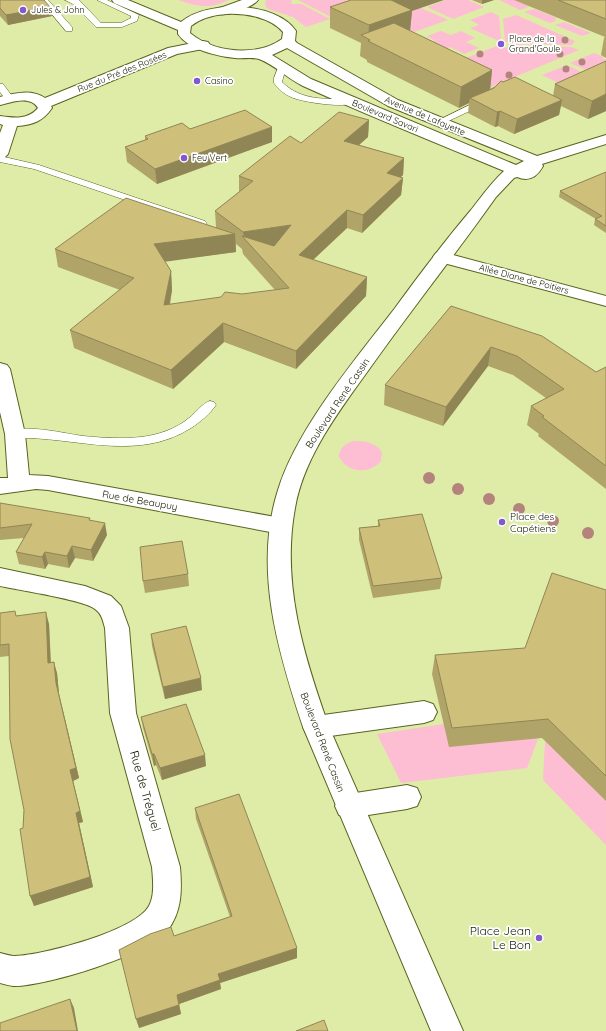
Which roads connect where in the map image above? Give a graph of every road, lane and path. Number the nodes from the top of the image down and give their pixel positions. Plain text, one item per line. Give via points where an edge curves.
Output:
1 (44, 0) edge
2 (52, 0) edge
3 (69, 0) edge
4 (101, 0) edge
5 (118, 0) edge
6 (253, 0) edge
7 (182, 11) dead end
8 (224, 11) junction
9 (203, 14) junction
10 (264, 15) junction
11 (184, 31) junction
12 (288, 41) junction
13 (203, 45) junction
14 (258, 54) junction
15 (0, 86) edge
16 (492, 96) edge
17 (4, 100) edge
18 (37, 101) junction
19 (5, 121) edge
20 (439, 122) junction
21 (606, 133) edge
22 (606, 139) edge
23 (606, 144) edge
24 (0, 154) edge
25 (0, 159) edge
26 (527, 168) junction
27 (202, 223) edge
28 (442, 257) junction
29 (606, 301) edge
30 (0, 369) edge
31 (210, 405) dead end
32 (15, 434) junction
33 (10, 485) edge
34 (280, 526) junction
35 (0, 577) edge
36 (424, 712) dead end
37 (316, 727) junction
38 (407, 797) dead end
39 (349, 806) junction
40 (0, 968) edge
41 (447, 1031) edge

1 - 2 lane via 72,28
3 - 4 lane via 76,2 99,25 122,25 134,19 135,15
5 - 11 street
6 - 8 street
6 - 10 street via 255,7
7 - 9 street
8 - 9 street
8 - 10 street via 246,11
9 - 11 street via 188,22
10 - 12 street via 286,26 290,31
11 - 13 street via 188,38
11 - 18 street, Rue du Pré des Rosées via 162,46
12 - 14 street via 273,50
12 - 20 street, Avenue de Lafayette via 292,46 386,100
13 - 14 street via 233,55
13 - 18 street, Rue du Pré des Rosées via 173,51
14 - 26 street, Boulevard Savari via 274,61 306,82 351,102
15 - 17 lane
16 - 20 lane
17 - 18 street, Rue du Pré des Rosées
18 - 19 street via 45,108 36,117
19 - 24 street
20 - 26 street, Avenue de Lafayette
21 - 26 street
22 - 26 street
23 - 26 street
25 - 27 lane via 47,170
26 - 28 street, Boulevard René Cassin via 500,195 481,208
28 - 29 street, Allée Diane de Poitiers
28 - 34 street, Boulevard René Cassin via 362,364 307,446 292,478
30 - 32 street
31 - 32 lane via 191,422 171,433 150,440 108,442 37,433
32 - 33 street
33 - 34 street, Rue de Beaupuy via 48,483
34 - 37 street, Boulevard René Cassin via 278,575 286,629
35 - 40 street, Rue de Tréguel via 85,595 103,602 113,613 117,628 123,714 166,867 168,889 168,900 158,919 151,927 129,940 45,967 14,971
36 - 37 street
37 - 39 street, Boulevard René Cassin
38 - 39 street
39 - 41 street, Boulevard René Cassin

